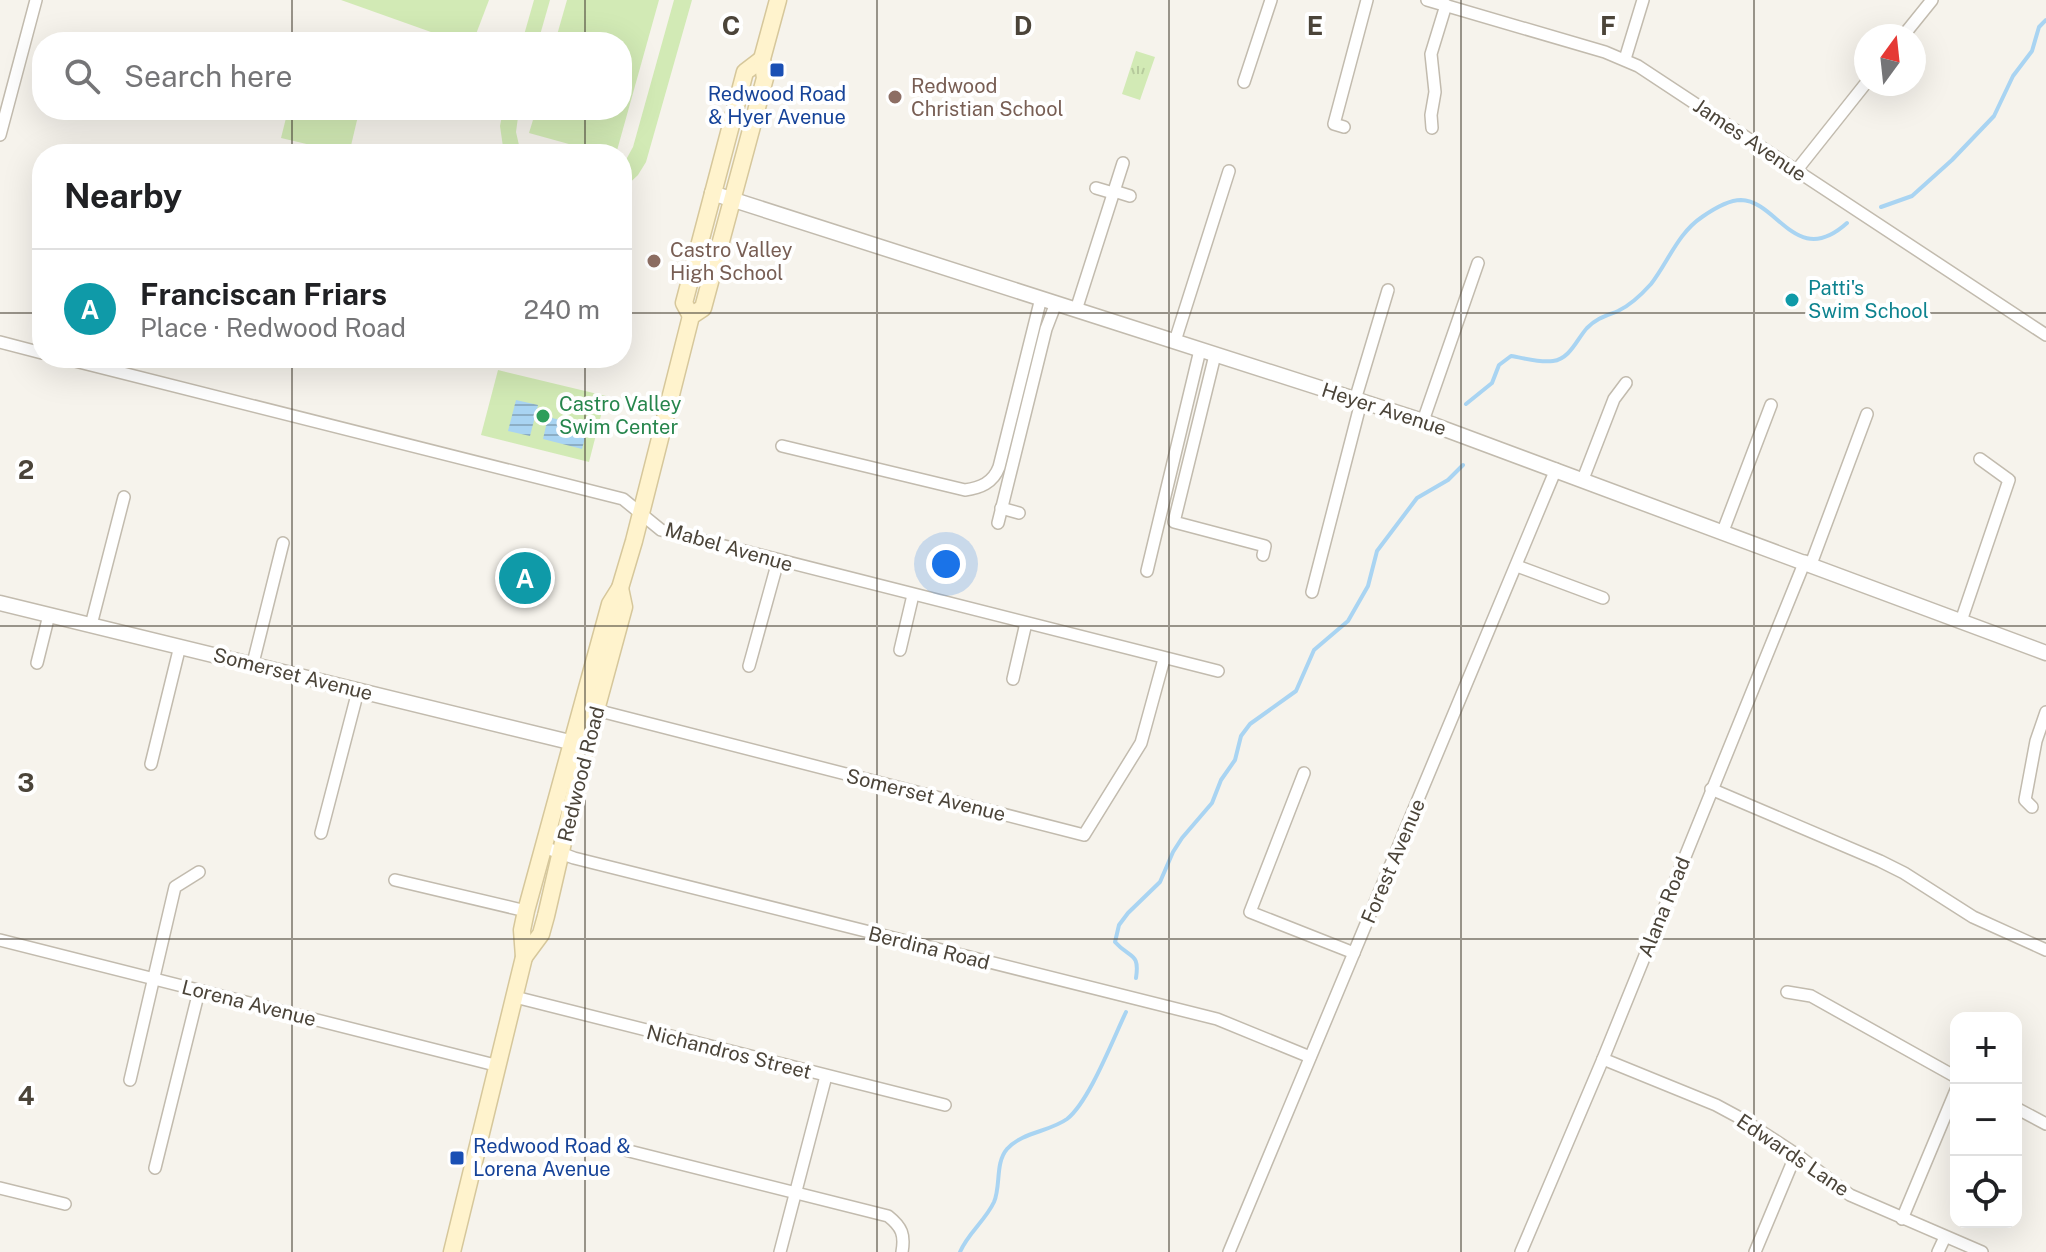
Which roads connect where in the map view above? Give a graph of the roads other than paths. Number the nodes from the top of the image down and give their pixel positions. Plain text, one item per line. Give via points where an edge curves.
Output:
1 (36, 0) edge
2 (778, 0) edge
3 (1271, 0) edge
4 (1367, 0) edge
5 (1427, 0) edge
6 (1643, 0) edge
7 (1932, 0) edge
8 (1446, 5) junction
9 (1913, 24) edge
10 (762, 59) junction
11 (1625, 59) junction
12 (1244, 82) dead end
13 (1856, 96) edge
14 (1344, 127) dead end
15 (1432, 128) dead end
16 (0, 135) edge
17 (1123, 163) dead end
18 (1229, 171) dead end
19 (1796, 171) junction
20 (1096, 188) dead end
21 (1114, 192) junction
22 (712, 193) junction
23 (1130, 196) dead end
24 (732, 198) junction
25 (1478, 263) dead end
26 (1388, 290) dead end
27 (1048, 300) junction
28 (1076, 310) junction
29 (691, 316) junction
30 (2046, 335) edge
31 (1175, 341) junction
32 (0, 342) edge
33 (32, 350) edge
34 (1200, 350) junction
35 (1215, 355) junction
36 (103, 368) edge
37 (1626, 383) dead end
38 (1358, 401) junction
39 (1771, 405) dead end
40 (1867, 414) dead end
41 (1423, 421) junction
42 (782, 446) dead end
43 (1980, 459) dead end
44 (1556, 469) junction
45 (1583, 479) junction
46 (124, 497) dead end
47 (1001, 508) junction
48 (641, 513) junction
49 (1019, 513) dead end
50 (998, 523) dead end
51 (1723, 531) junction
52 (283, 543) dead end
53 (1263, 555) dead end
54 (778, 561) junction
55 (1808, 562) junction
56 (1517, 566) junction
57 (1147, 571) dead end
58 (1312, 592) dead end
59 (913, 595) junction
60 (1603, 598) dead end
61 (0, 603) edge
62 (49, 615) junction
63 (1961, 621) junction
64 (1026, 623) junction
65 (91, 625) junction
66 (180, 646) junction
67 (900, 650) dead end
68 (2046, 653) edge
69 (1164, 659) junction
70 (37, 663) dead end
71 (253, 663) junction
72 (749, 666) dead end
73 (1218, 671) dead end
74 (1013, 679) dead end
75 (358, 691) junction
76 (589, 709) junction
77 (2046, 712) edge
78 (579, 744) junction
79 (151, 764) dead end
80 (1304, 773) dead end
81 (1711, 789) junction
82 (2032, 807) dead end
83 (321, 833) dead end
84 (544, 847) junction
85 (561, 853) junction
86 (199, 872) dead end
87 (395, 880) dead end
88 (526, 911) junction
89 (0, 940) edge
90 (2046, 950) edge
91 (1354, 953) junction
92 (524, 957) junction
93 (153, 979) junction
94 (199, 991) junction
95 (1787, 992) dead end
96 (515, 997) junction
97 (1310, 1057) junction
98 (1603, 1059) junction
99 (499, 1066) junction
100 (1950, 1074) edge
101 (826, 1076) junction
102 (130, 1080) dead end
103 (1950, 1104) edge
104 (945, 1105) dead end
105 (2022, 1111) edge
106 (2046, 1124) edge
107 (625, 1150) dead end
108 (1796, 1154) junction
109 (155, 1168) dead end
110 (0, 1188) edge
111 (795, 1192) junction
112 (65, 1204) dead end
113 (1902, 1219) junction
114 (1945, 1237) junction
115 (452, 1252) edge
116 (780, 1252) edge
117 (902, 1252) edge
118 (1229, 1252) edge
119 (1521, 1252) edge
120 (1755, 1252) edge
121 (1938, 1252) edge
122 (1982, 1252) edge

1 - 16 street
2 - 10 main road, Redwood Road
3 - 12 street
4 - 14 street via 1334,124
5 - 8 street, James Avenue
6 - 11 street
7 - 9 street
8 - 11 street, James Avenue
8 - 15 street via 1431,54
10 - 22 main road, Redwood Road via 745,72
10 - 24 main road, Redwood Road via 765,78
11 - 19 street, James Avenue
13 - 19 street
17 - 21 street
18 - 31 street
19 - 30 street, James Avenue
20 - 21 street
21 - 23 street
21 - 28 street
22 - 24 street, Heyer Avenue
22 - 29 main road, Redwood Road via 684,303
24 - 27 street, Heyer Avenue
24 - 29 main road, Redwood Road via 703,308
25 - 41 street
26 - 38 street
27 - 28 street, Heyer Avenue
27 - 42 street via 999,467 985,485 965,490
27 - 47 street via 1046,329
28 - 31 street, Heyer Avenue
29 - 48 main road, Redwood Road
31 - 34 street, Heyer Avenue
32 - 33 street
34 - 35 street, Heyer Avenue
34 - 57 street
35 - 38 street, Heyer Avenue
35 - 53 street via 1174,522 1265,546
36 - 48 street, Mabel Avenue via 621,498
37 - 45 street via 1614,399
38 - 41 street, Heyer Avenue
38 - 58 street
39 - 51 street
40 - 55 street, Alana Road
41 - 44 street, Heyer Avenue
43 - 63 street via 2009,480
44 - 45 street, Heyer Avenue
44 - 56 street, Forest Avenue
45 - 51 street, Heyer Avenue
46 - 65 street
47 - 49 street
47 - 50 street
48 - 54 street, Mabel Avenue via 661,530
48 - 76 main road, Redwood Road via 620,588 624,607
51 - 55 street, Heyer Avenue
52 - 71 street
54 - 59 street, Mabel Avenue
54 - 72 street
55 - 63 street, Heyer Avenue
55 - 81 street, Alana Road
56 - 60 street
56 - 91 street, Forest Avenue
59 - 64 street, Mabel Avenue
59 - 67 street
61 - 62 street, Somerset Avenue
62 - 65 street, Somerset Avenue
62 - 70 street
63 - 68 street, Heyer Avenue
64 - 69 street, Mabel Avenue
64 - 74 street
65 - 66 street, Somerset Avenue
66 - 71 street, Somerset Avenue
66 - 79 street
69 - 73 street, Mabel Avenue
69 - 76 street, Somerset Avenue via 1141,743 1084,835
71 - 75 street, Somerset Avenue
75 - 78 street, Somerset Avenue
75 - 83 street
76 - 78 main road, Redwood Road
77 - 82 street via 2025,800
78 - 84 main road, Redwood Road
78 - 85 main road, Redwood Road
80 - 91 street via 1250,912
81 - 90 street via 1880,861 1963,912
81 - 98 street, Alana Road
84 - 85 street, Berdina Road
84 - 88 main road, Redwood Road
85 - 92 main road, Redwood Road via 541,934
85 - 97 street, Berdina Road via 1217,1019
86 - 93 street via 175,887
87 - 88 street
88 - 92 main road, Redwood Road
89 - 93 street, Lorena Avenue
91 - 97 street, Forest Avenue
92 - 96 main road, Redwood Road
93 - 94 street, Lorena Avenue
93 - 102 street
94 - 99 street, Lorena Avenue
94 - 109 street
95 - 100 street via 1811,996
96 - 99 main road, Redwood Road
96 - 101 street, Nichandros Street
97 - 118 street, Forest Avenue
98 - 108 street, Edwards Lane via 1716,1105
98 - 119 street, Alana Road
99 - 115 main road, Redwood Road
101 - 104 street, Nichandros Street
101 - 111 street
103 - 113 street
105 - 106 street
107 - 111 street
108 - 113 street, Edwards Lane via 1850,1195
108 - 120 street
110 - 112 street
111 - 116 street
111 - 117 street via 888,1216 900,1225
113 - 114 street, Edwards Lane
114 - 121 street
114 - 122 street, Edwards Lane

